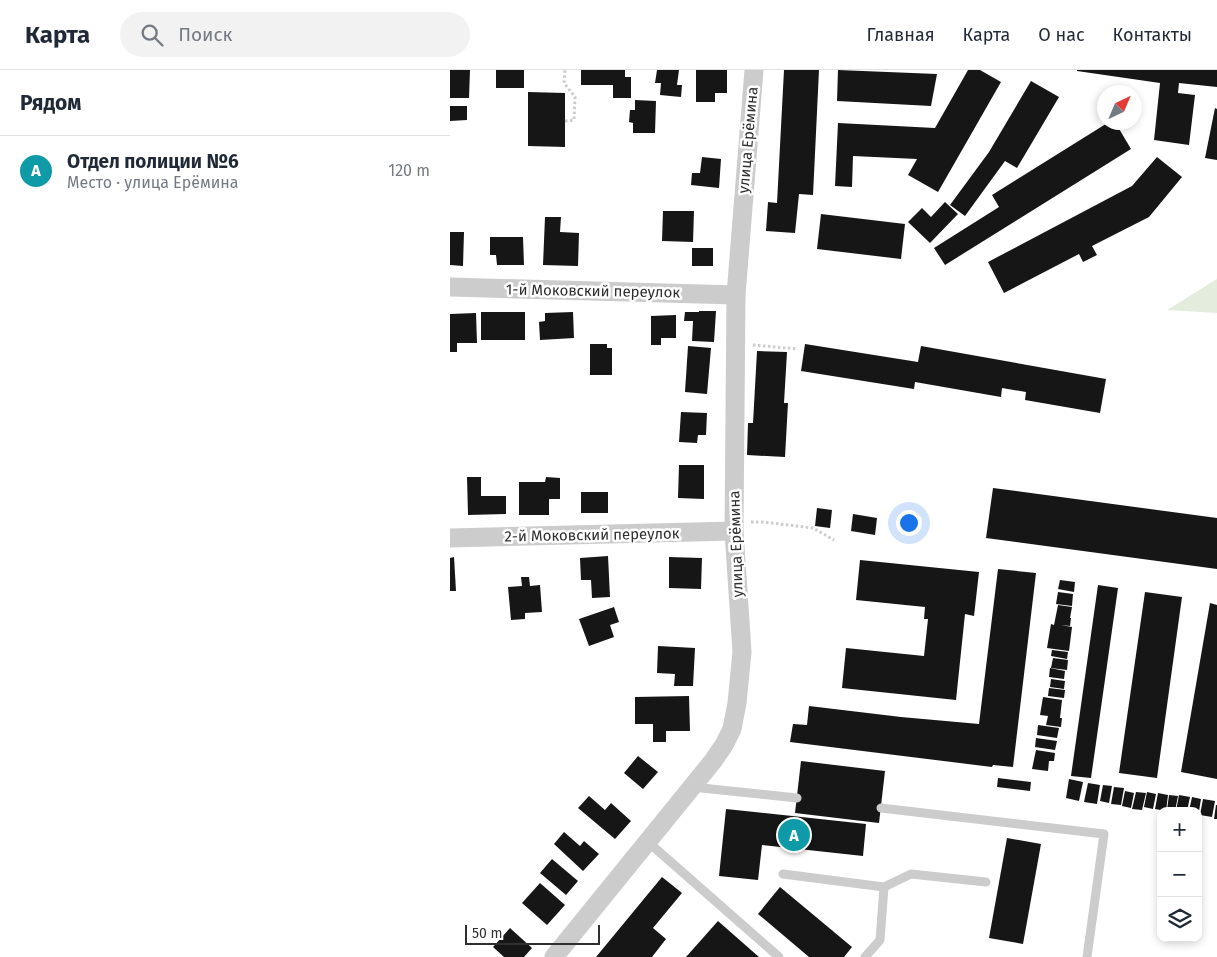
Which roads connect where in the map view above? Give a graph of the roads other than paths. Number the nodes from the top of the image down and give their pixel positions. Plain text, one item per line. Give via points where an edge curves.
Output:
1 (754, 70) edge
2 (450, 288) edge
3 (736, 295) junction
4 (734, 531) junction
5 (450, 538) edge
6 (692, 787) junction
7 (797, 798) dead end
8 (881, 808) dead end
9 (648, 842) junction
10 (783, 874) dead end
11 (986, 882) dead end
12 (884, 887) junction
13 (554, 957) edge
14 (779, 957) edge
15 (865, 957) edge
16 (1086, 957) edge

1 - 3 street, улица Ерёмина
2 - 3 street, 1-й Моковский переулок
3 - 4 street, улица Ерёмина
4 - 5 street, 2-й Моковский переулок
4 - 6 street, улица Ерёмина via 742,652 737,703 732,728 724,745
6 - 7 lane
6 - 9 street, улица Ерёмина
8 - 16 lane via 1104,834
9 - 13 street, улица Ерёмина
9 - 14 lane
10 - 12 lane
11 - 12 lane via 911,874
12 - 15 lane via 880,940

